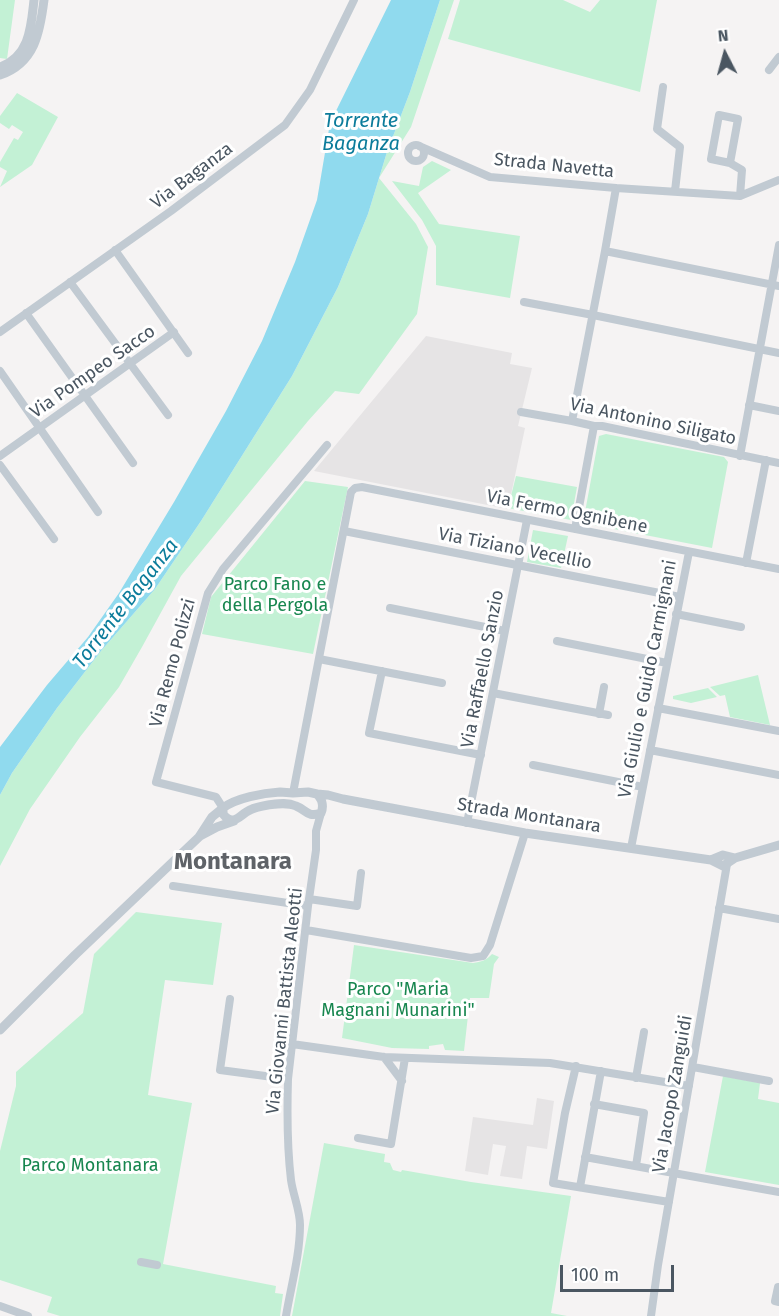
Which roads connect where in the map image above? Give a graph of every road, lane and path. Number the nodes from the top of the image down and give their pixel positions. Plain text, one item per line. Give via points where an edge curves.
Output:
1 (34, 0) edge
2 (44, 0) edge
3 (354, 0) edge
4 (779, 57) edge
5 (0, 67) edge
6 (769, 70) dead end
7 (0, 75) edge
8 (663, 87) dead end
9 (419, 146) junction
10 (434, 152) junction
11 (423, 154) junction
12 (730, 163) junction
13 (779, 180) edge
14 (616, 188) junction
15 (675, 191) junction
16 (740, 196) junction
17 (779, 245) edge
18 (116, 250) junction
19 (605, 251) junction
20 (70, 282) junction
21 (775, 285) edge
22 (524, 302) dead end
23 (26, 313) junction
24 (592, 315) junction
25 (0, 332) edge
26 (174, 332) junction
27 (760, 350) junction
28 (188, 353) dead end
29 (779, 353) edge
30 (130, 364) junction
31 (0, 371) edge
32 (86, 396) junction
33 (748, 405) junction
34 (779, 411) edge
35 (521, 412) dead end
36 (168, 415) dead end
37 (572, 421) junction
38 (594, 426) junction
39 (41, 428) junction
40 (327, 445) dead end
41 (0, 456) edge
42 (740, 456) junction
43 (766, 460) junction
44 (133, 463) dead end
45 (779, 463) edge
46 (0, 465) edge
47 (98, 512) dead end
48 (527, 520) junction
49 (574, 529) junction
50 (344, 531) junction
51 (54, 539) dead end
52 (688, 552) junction
53 (746, 563) junction
54 (518, 565) junction
55 (779, 569) edge
56 (680, 597) junction
57 (390, 608) dead end
58 (676, 614) junction
59 (741, 627) dead end
60 (505, 631) junction
61 (557, 641) dead end
62 (319, 659) junction
63 (667, 663) junction
64 (382, 671) junction
65 (442, 683) dead end
66 (604, 687) dead end
67 (493, 693) junction
68 (658, 708) junction
69 (598, 714) junction
70 (608, 715) dead end
71 (779, 731) edge
72 (650, 750) junction
73 (481, 754) junction
74 (533, 765) dead end
75 (779, 775) edge
76 (643, 787) junction
77 (293, 794) junction
78 (317, 794) junction
79 (343, 799) junction
80 (223, 808) junction
81 (322, 811) junction
82 (307, 813) junction
83 (236, 820) junction
84 (467, 823) junction
85 (316, 831) junction
86 (525, 833) junction
87 (199, 837) junction
88 (779, 845) edge
89 (631, 848) junction
90 (722, 861) junction
91 (361, 873) dead end
92 (173, 886) dead end
93 (309, 903) junction
94 (719, 908) junction
95 (779, 919) edge
96 (306, 930) junction
97 (230, 999) dead end
98 (0, 1030) edge
99 (644, 1032) dead end
100 (292, 1044) junction
101 (384, 1057) junction
102 (405, 1058) junction
103 (576, 1066) junction
104 (693, 1067) junction
105 (601, 1071) junction
106 (636, 1078) junction
107 (288, 1079) junction
108 (769, 1080) dead end
109 (402, 1081) junction
110 (690, 1086) junction
111 (594, 1104) junction
112 (358, 1138) dead end
113 (585, 1157) junction
114 (636, 1166) junction
115 (675, 1173) junction
116 (580, 1187) junction
117 (779, 1192) edge
118 (669, 1202) junction
119 (141, 1262) dead end
120 (158, 1265) dead end
121 (779, 1287) edge
122 (779, 1302) edge
123 (0, 1306) edge
124 (28, 1316) edge
125 (286, 1316) edge
126 (651, 1316) edge

1 - 5 street via 27,43 14,59
2 - 7 street via 41,25 30,53 17,67
3 - 18 street, Via Baganza via 310,90 285,125
4 - 6 street
8 - 15 street via 657,129 680,147
9 - 10 street, Strada Navetta
9 - 11 street
9 - 11 street via 410,147 409,157 416,160
10 - 11 street
10 - 14 street, Strada Navetta via 490,177
12 - 12 street via 738,119 718,116 711,159
12 - 16 street via 742,170
13 - 16 street, Strada Navetta
14 - 15 street, Strada Navetta
14 - 19 street
15 - 16 street, Strada Navetta
17 - 21 street
18 - 20 street, Via Baganza
18 - 26 street
19 - 21 street
19 - 24 street
20 - 23 street, Via Baganza
20 - 30 street
21 - 27 street
22 - 24 street
23 - 25 street, Via Baganza
23 - 32 street
24 - 27 street
24 - 37 street
26 - 28 street
26 - 30 street, Via Pompeo Sacco
27 - 29 street
27 - 33 street
30 - 32 street, Via Pompeo Sacco
30 - 36 street
31 - 39 street
32 - 39 street, Via Pompeo Sacco
32 - 44 street
33 - 34 street
33 - 42 street
35 - 37 street, Via Antonino Siligato
37 - 38 street, Via Antonino Siligato
38 - 42 street, Via Antonino Siligato
38 - 49 street
39 - 41 street, Via Pompeo Sacco
39 - 47 street
40 - 80 street, Via Remo Polizzi via 208,593 156,782 216,797
42 - 43 street, Via Antonino Siligato
43 - 45 street, Via Antonino Siligato
43 - 53 street
46 - 51 street
48 - 49 street, Via Fermo Ognibene
48 - 50 street, Via Fermo Ognibene via 362,487 351,492
48 - 54 street, Via Raffaello Sanzio
49 - 52 street, Via Fermo Ognibene
50 - 54 street, Via Tiziano Vecellio
50 - 62 street
52 - 53 street, Via Fermo Ognibene
52 - 56 street, Via Giulio e Guido Carmignani
53 - 55 street, Via Fermo Ognibene
54 - 56 street, Via Tiziano Vecellio
54 - 60 street, Via Raffaello Sanzio
56 - 58 street, Via Giulio e Guido Carmignani
57 - 60 street
58 - 59 street
58 - 63 street, Via Giulio e Guido Carmignani
60 - 67 street, Via Raffaello Sanzio
61 - 63 street
62 - 64 street
62 - 77 street
63 - 68 street, Via Giulio e Guido Carmignani
64 - 65 street
64 - 73 street via 369,733
66 - 69 street
67 - 69 street
67 - 73 street, Via Raffaello Sanzio
68 - 71 street
68 - 72 street, Via Giulio e Guido Carmignani
69 - 70 street
72 - 75 street
72 - 76 street, Via Giulio e Guido Carmignani
73 - 84 street, Via Raffaello Sanzio
74 - 76 street
76 - 89 street, Via Giulio e Guido Carmignani
77 - 78 street, Strada Montanara
77 - 80 street, Strada Montanara via 264,794
78 - 79 street, Strada Montanara
78 - 81 street
79 - 81 street, Strada Montanara
79 - 84 street, Strada Montanara
80 - 83 street via 224,817
80 - 87 street, Strada Montanara
81 - 82 street, Strada Montanara
81 - 85 street, Via Giovanni Battista Aleotti
82 - 83 street, Strada Montanara via 282,803 251,809
82 - 85 street, Via Giovanni Battista Aleotti
83 - 87 street, Strada Montanara
84 - 86 street, Strada Montanara
85 - 93 street, Via Giovanni Battista Aleotti
86 - 89 street, Strada Montanara
86 - 96 street via 490,945 483,956 471,958
87 - 98 street, Strada Montanara
88 - 90 street, Strada Montanara
89 - 90 street, Strada Montanara
90 - 94 street, Via Jacopo Zanguidi via 724,878
91 - 93 street via 357,906
92 - 93 street
93 - 96 street, Via Giovanni Battista Aleotti
94 - 95 street
94 - 104 street, Via Jacopo Zanguidi
96 - 100 street, Via Giovanni Battista Aleotti
97 - 107 street via 220,1070
99 - 106 street
100 - 101 street
100 - 107 street, Via Giovanni Battista Aleotti
101 - 102 street
101 - 109 street
102 - 103 street
102 - 109 street
103 - 105 street
103 - 116 street via 553,1184
104 - 108 street
104 - 110 street, Via Jacopo Zanguidi
105 - 106 street
105 - 111 street
106 - 110 street
107 - 125 street, Via Giovanni Battista Aleotti via 291,1181 300,1222
109 - 112 street via 391,1144
110 - 115 street, Via Jacopo Zanguidi
111 - 113 street
111 - 114 street via 644,1113
113 - 114 street
113 - 116 street
114 - 115 street
115 - 117 street
115 - 118 street, Via Jacopo Zanguidi
116 - 118 street
118 - 126 street, Via Jacopo Zanguidi
119 - 120 street
121 - 122 street via 775,1301
123 - 124 street

